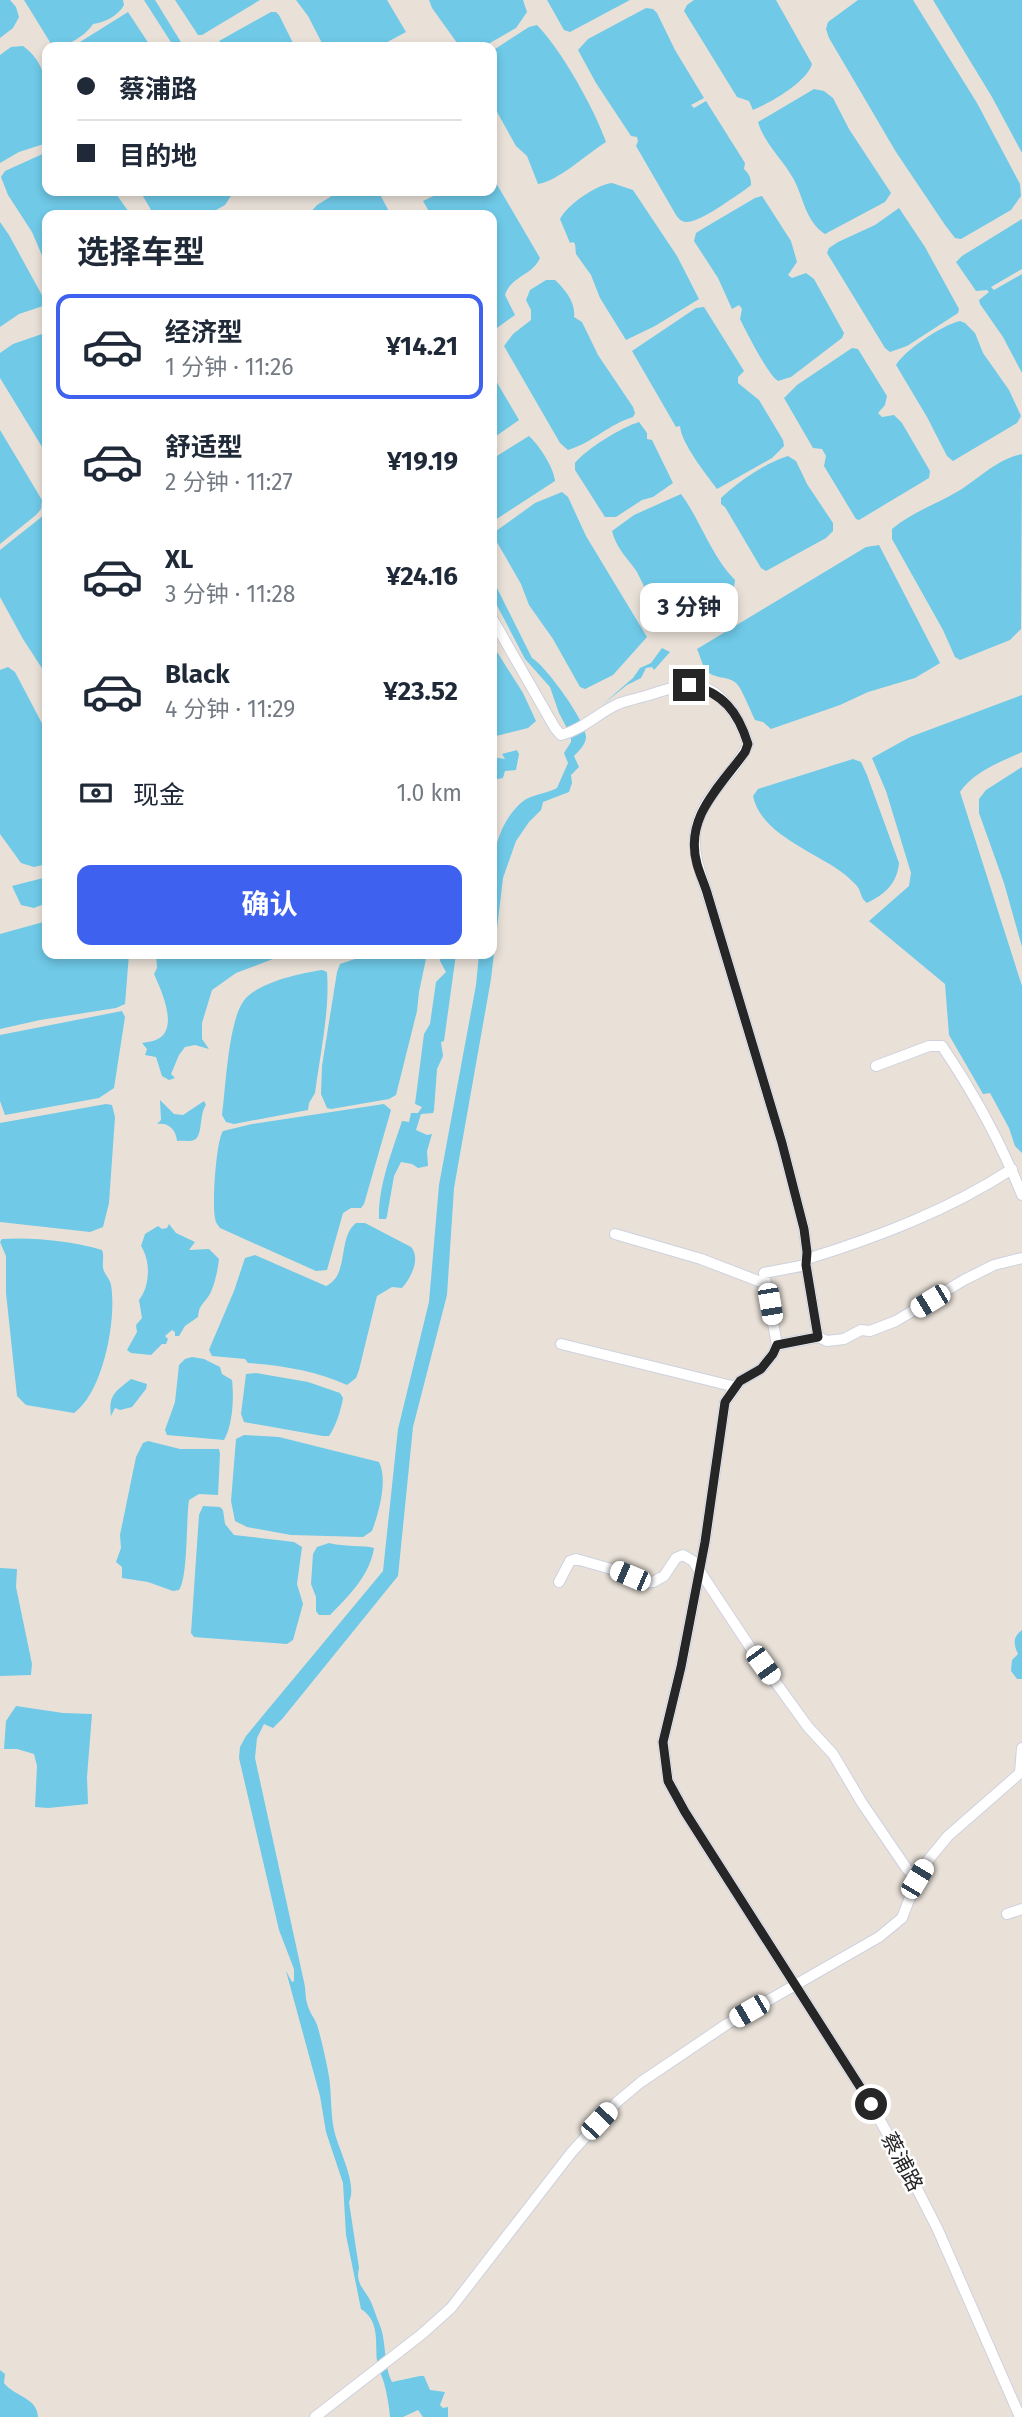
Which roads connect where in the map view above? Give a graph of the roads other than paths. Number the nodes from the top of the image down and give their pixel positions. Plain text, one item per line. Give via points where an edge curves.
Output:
1 (497, 627) edge
2 (876, 1066) dead end
3 (1012, 1169) junction
4 (1022, 1195) edge
5 (615, 1234) dead end
6 (1022, 1258) edge
7 (806, 1262) junction
8 (766, 1283) junction
9 (818, 1337) junction
10 (561, 1344) dead end
11 (777, 1345) junction
12 (736, 1387) junction
13 (699, 1572) junction
14 (559, 1582) dead end
15 (1022, 1748) edge
16 (917, 1879) junction
17 (1022, 1909) edge
18 (1007, 1914) dead end
19 (795, 1986) junction
20 (316, 2417) edge
21 (1020, 2417) edge

1 - 7 street via 561,735 617,705 689,685 705,688 720,699 741,724 748,744 701,811 694,836 696,863 782,1143 804,1229
2 - 3 street via 929,1046 942,1046
3 - 4 street
3 - 7 street via 928,1215
5 - 8 street
6 - 9 street via 964,1280 896,1321 844,1339
7 - 8 street via 764,1273
7 - 9 street
8 - 11 street
9 - 11 street
10 - 12 street
11 - 12 street, 蔡浦路 via 761,1369
12 - 13 street, 蔡浦路 via 725,1402
13 - 14 street via 693,1561 682,1555 664,1576 645,1583 576,1559 570,1561
13 - 16 street
13 - 19 street, 蔡浦路 via 663,1742 668,1781
15 - 16 street via 1020,1773 948,1836
16 - 19 street via 902,1918 879,1937
17 - 18 street
19 - 20 street via 727,2024 617,2102 571,2153 451,2308
19 - 21 street, 蔡浦路 via 908,2171

